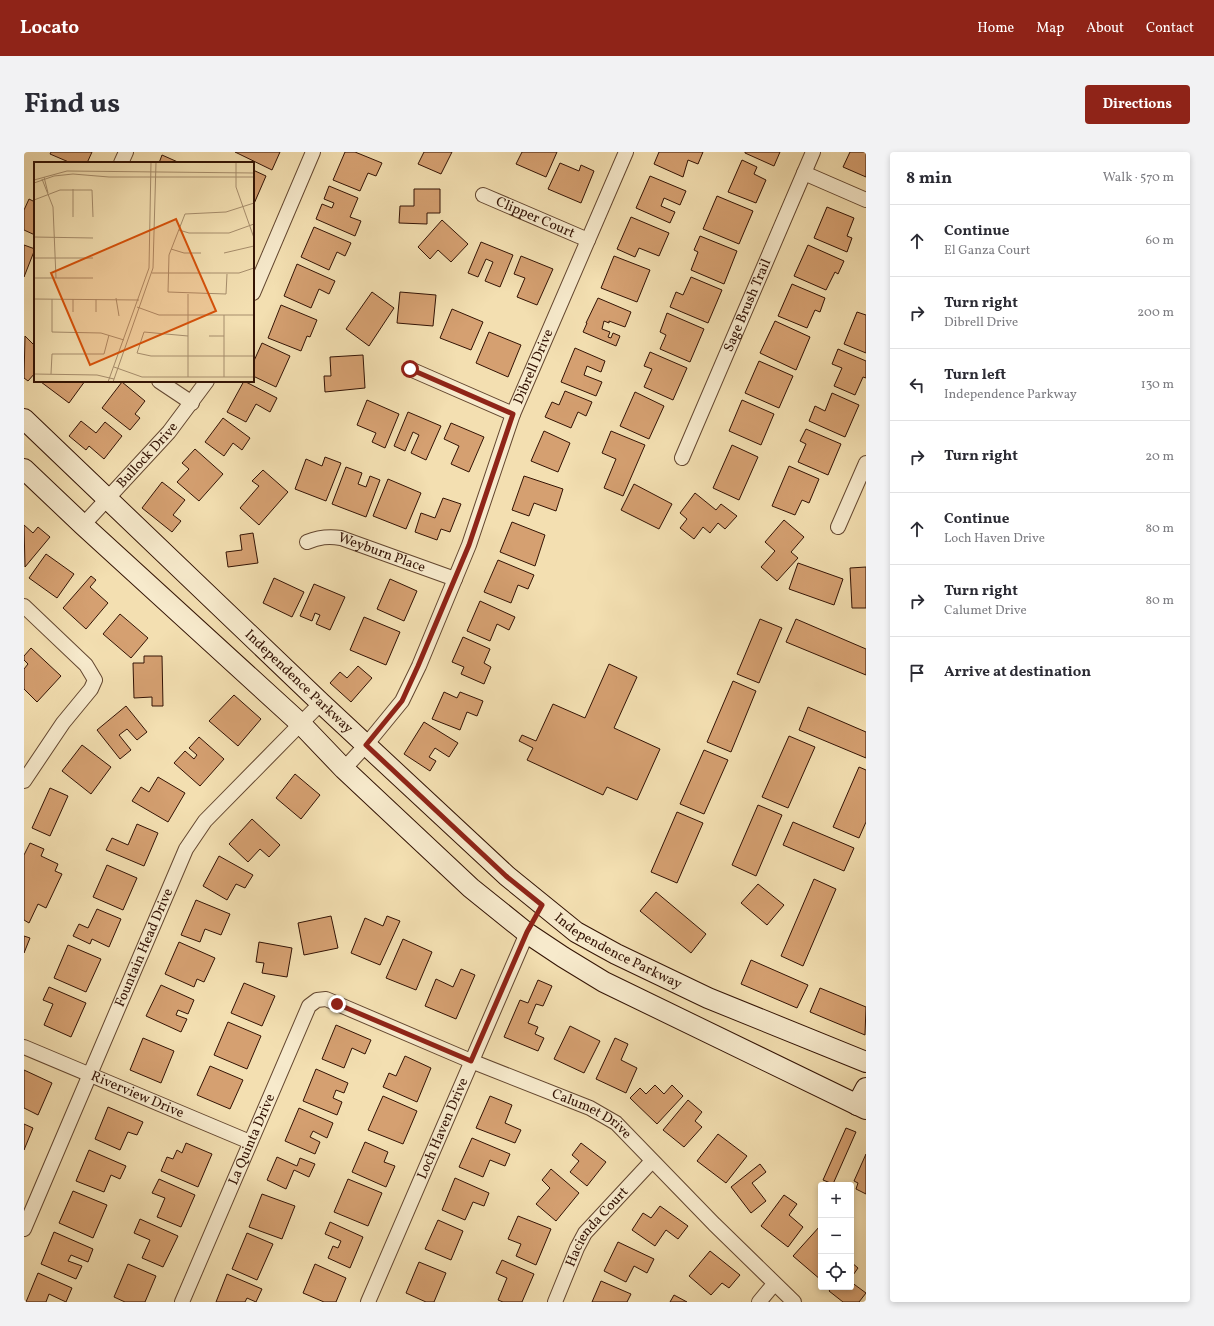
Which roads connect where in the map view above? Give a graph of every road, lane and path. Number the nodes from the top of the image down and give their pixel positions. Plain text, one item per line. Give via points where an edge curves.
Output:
1 (126, 152) edge
2 (313, 152) edge
3 (626, 152) edge
4 (814, 152) edge
5 (121, 162) edge
6 (804, 173) junction
7 (483, 195) dead end
8 (866, 200) edge
9 (588, 240) junction
10 (254, 291) edge
11 (410, 369) dead end
12 (160, 382) edge
13 (206, 382) edge
14 (192, 403) junction
15 (513, 414) junction
16 (24, 419) edge
17 (682, 458) dead end
18 (866, 463) edge
19 (24, 469) edge
20 (108, 499) junction
21 (83, 525) junction
22 (838, 527) dead end
23 (307, 542) dead end
24 (455, 579) junction
25 (24, 606) edge
26 (322, 703) junction
27 (301, 724) junction
28 (366, 745) junction
29 (344, 769) junction
30 (24, 781) edge
31 (542, 905) junction
32 (527, 932) junction
33 (337, 1004) joint
34 (24, 1047) edge
35 (471, 1061) junction
36 (866, 1062) edge
37 (89, 1075) junction
38 (863, 1101) edge
39 (250, 1142) junction
40 (652, 1161) junction
41 (24, 1229) edge
42 (774, 1284) junction
43 (182, 1302) edge
44 (368, 1302) edge
45 (556, 1302) edge
46 (759, 1302) edge
47 (794, 1302) edge

1 - 5 street
2 - 10 street
3 - 9 street, Dibrell Drive
4 - 6 street, Sage Brush Trail
6 - 8 street
6 - 17 street, Sage Brush Trail
7 - 9 street, Clipper Court
9 - 15 street, Dibrell Drive
11 - 15 street
12 - 14 street
13 - 14 street, Bullock Drive
14 - 20 street, Bullock Drive
15 - 24 street, Dibrell Drive
16 - 20 main road, Independence Parkway
18 - 22 street
19 - 21 main road
20 - 21 street, Bullock Drive
20 - 26 main road, Independence Parkway
21 - 27 main road
23 - 24 street, Weyburn Place via 329,536 341,538
24 - 28 street, Dibrell Drive via 402,701
25 - 30 street via 86,665 95,680 44,748
26 - 27 street, Fountain Head Drive
26 - 28 main road, Independence Parkway
27 - 29 main road
27 - 37 street, Fountain Head Drive via 205,822 189,845 178,865
28 - 29 street, Dibrell Drive
28 - 31 main road, Independence Parkway via 506,876
29 - 32 main road via 471,888
31 - 32 main road
31 - 36 main road, Independence Parkway via 576,932 616,954 708,998
32 - 35 street, Loch Haven Drive
32 - 38 main road via 604,982
33 - 35 street, Calumet Drive
33 - 39 street, La Quinta Drive via 320,999 309,1006
34 - 37 street, Riverview Drive
35 - 40 street, Calumet Drive via 590,1108 616,1123
35 - 44 street, Loch Haven Drive
37 - 39 street, Riverview Drive
37 - 41 street, Fountain Head Drive
39 - 43 street, La Quinta Drive
40 - 42 street, Calumet Drive
40 - 45 street, Hacienda Court via 586,1233 577,1248
42 - 46 street
42 - 47 street, Calumet Drive

